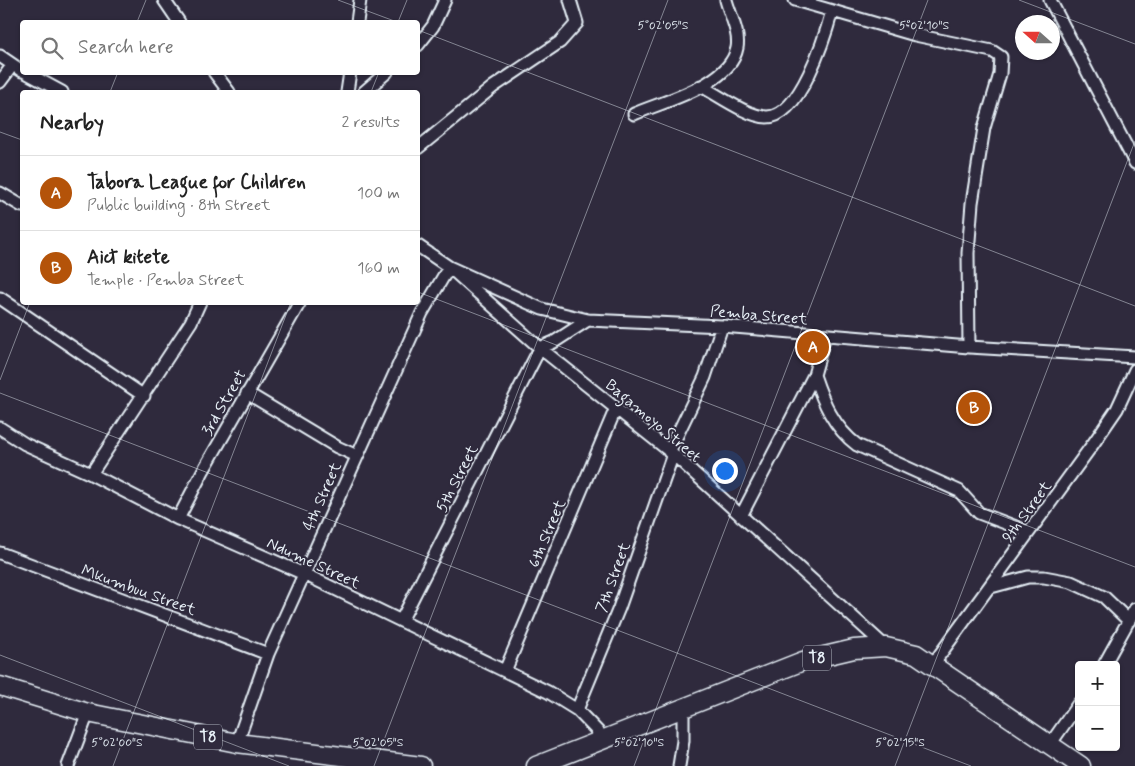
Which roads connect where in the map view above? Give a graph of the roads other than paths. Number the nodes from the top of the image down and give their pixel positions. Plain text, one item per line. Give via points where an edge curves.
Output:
1 (164, 0) edge
2 (360, 0) edge
3 (445, 0) edge
4 (570, 0) edge
5 (726, 0) edge
6 (795, 0) edge
7 (1050, 0) edge
8 (832, 11) junction
9 (178, 20) edge
10 (357, 20) edge
11 (420, 42) edge
12 (0, 56) edge
13 (20, 70) edge
14 (30, 75) edge
15 (216, 75) edge
16 (350, 75) edge
17 (384, 75) edge
18 (0, 82) edge
19 (701, 86) junction
20 (58, 90) edge
21 (227, 90) edge
22 (348, 90) edge
23 (366, 90) edge
24 (634, 114) dead end
25 (420, 146) edge
26 (1135, 163) edge
27 (0, 193) edge
28 (20, 205) edge
29 (420, 247) edge
30 (449, 268) junction
31 (0, 298) edge
32 (199, 305) edge
33 (298, 305) edge
34 (588, 320) junction
35 (722, 326) junction
36 (825, 336) junction
37 (968, 347) junction
38 (540, 348) junction
39 (1135, 357) edge
40 (1135, 370) edge
41 (814, 375) junction
42 (247, 393) junction
43 (144, 396) junction
44 (616, 408) junction
45 (0, 428) edge
46 (671, 453) junction
47 (357, 456) junction
48 (91, 474) junction
49 (741, 516) junction
50 (178, 519) junction
51 (1029, 532) junction
52 (0, 553) edge
53 (304, 574) junction
54 (991, 587) junction
55 (1135, 609) edge
56 (1129, 621) junction
57 (401, 622) junction
58 (886, 647) junction
59 (268, 654) junction
60 (1106, 661) edge
61 (933, 664) junction
62 (505, 671) junction
63 (0, 686) edge
64 (1077, 706) edge
65 (683, 708) junction
66 (578, 710) junction
67 (88, 713) junction
68 (606, 740) junction
69 (237, 743) junction
70 (1051, 743) junction
71 (68, 766) edge
72 (421, 766) edge
73 (536, 766) edge
74 (679, 766) edge
75 (1081, 766) edge

1 - 9 street
2 - 10 street
3 - 11 street via 433,26
4 - 25 street via 577,23 565,37 493,87
5 - 19 street via 738,47 726,71
6 - 8 street
7 - 26 street
8 - 19 street via 824,40 804,82 794,100 780,114 767,117 754,114
8 - 37 street via 915,35 992,51 1001,57 1000,74 984,128 972,203
12 - 13 street
13 - 18 street
14 - 20 street
15 - 21 street
16 - 22 street
17 - 23 street
19 - 24 street
27 - 28 street
29 - 30 street, Bagamoyo Street
30 - 34 street, Pemba Street via 542,309
30 - 38 street, Bagamoyo Street
30 - 47 street, 4th Street via 422,313
31 - 43 street
32 - 43 street
33 - 42 street, 3rd Street
34 - 35 street, Pemba Street
34 - 38 street
35 - 36 street, Pemba Street
35 - 46 street, 7th Street via 705,377
36 - 37 street, Pemba Street
36 - 41 street
37 - 39 street, Pemba Street
38 - 44 street, Bagamoyo Street
38 - 57 street, 5th Street
40 - 51 street, 9th Street via 1117,409
41 - 49 street
41 - 51 street via 823,401 844,435 857,445 959,491 979,513
42 - 47 street
42 - 50 street, 3rd Street
43 - 48 street
44 - 46 street, Bagamoyo Street
44 - 62 street, 6th Street
45 - 48 street, Ndume Street via 25,444
46 - 49 street, Bagamoyo Street
46 - 66 street, 7th Street via 618,608
47 - 53 street, 4th Street
48 - 50 street, Ndume Street
49 - 58 street, Bagamoyo Street
50 - 53 street, Ndume Street
51 - 54 street, 9th Street
52 - 59 street, Mkumbuu Street
53 - 57 street, Ndume Street
53 - 59 street, 4th Street
54 - 56 street via 1028,577 1071,582 1104,597
54 - 61 street, 9th Street
55 - 56 street
56 - 60 street
57 - 62 street, Ndume Street
58 - 61 highway, T8 via 916,654
58 - 65 highway, T8 via 854,649 803,662
59 - 69 street, 4th Street
61 - 70 highway, T8
62 - 66 street, Ndume Street
63 - 67 highway, T8
64 - 70 street
65 - 68 highway, T8
65 - 74 street
66 - 68 street, Ndume Street
67 - 69 highway, T8
67 - 71 street
68 - 73 highway, T8
69 - 72 highway, T8
70 - 75 highway, T8

